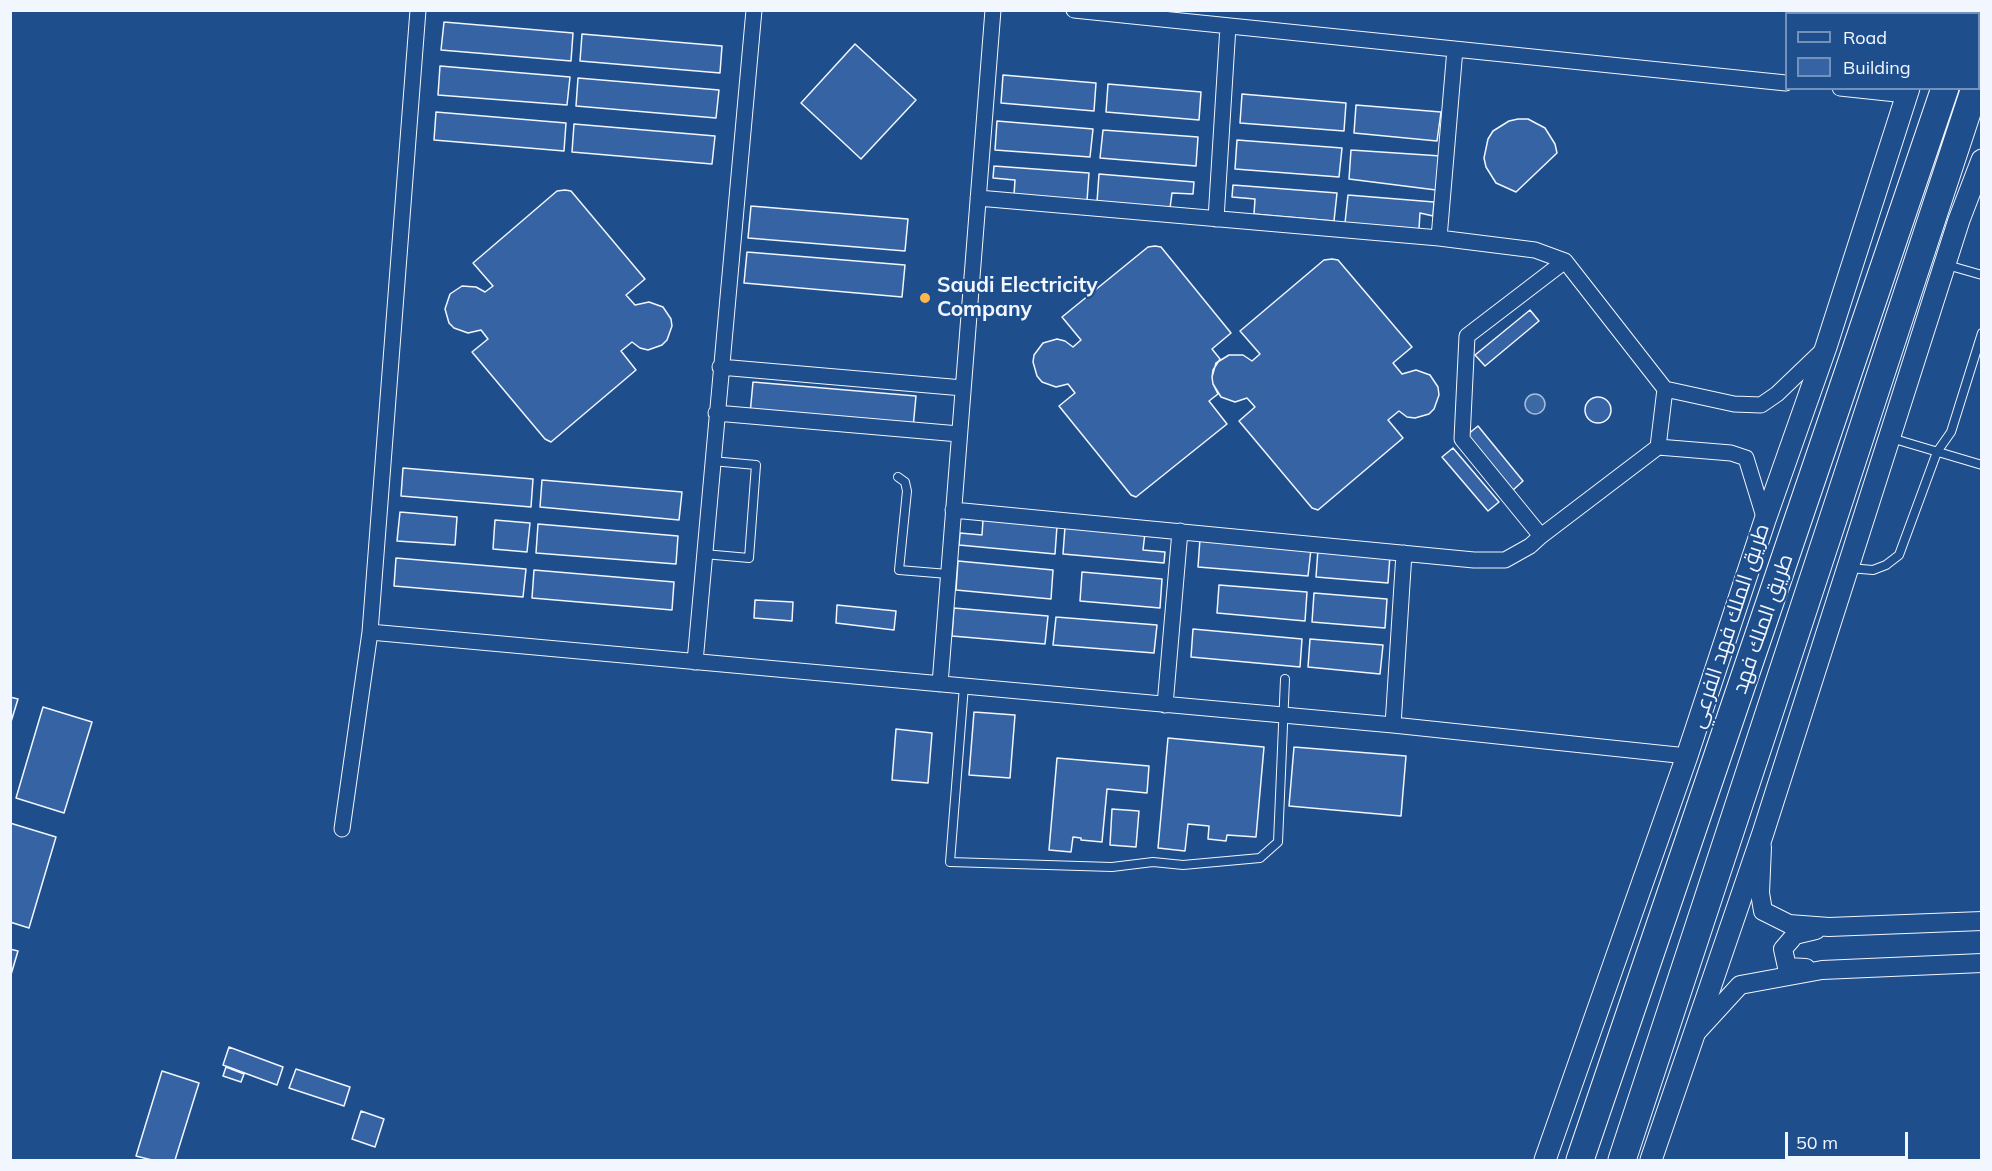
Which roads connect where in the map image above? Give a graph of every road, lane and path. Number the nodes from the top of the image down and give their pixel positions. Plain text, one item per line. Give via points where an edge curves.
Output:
1 (418, 10) edge
2 (754, 10) edge
3 (993, 10) edge
4 (1074, 10) edge
5 (1228, 26) junction
6 (1455, 49) junction
7 (1785, 83) edge
8 (1874, 90) edge
9 (1944, 90) edge
10 (1974, 90) edge
11 (1908, 92) edge
12 (1982, 160) edge
13 (978, 198) junction
14 (1216, 219) junction
15 (1438, 238) junction
16 (1565, 261) junction
17 (1945, 264) junction
18 (1982, 275) edge
19 (1982, 333) edge
20 (1826, 347) junction
21 (720, 367) junction
22 (963, 388) junction
23 (1665, 389) junction
24 (716, 413) junction
25 (960, 434) junction
26 (1890, 438) junction
27 (1658, 447) junction
28 (1937, 452) junction
29 (712, 461) junction
30 (1982, 465) edge
31 (898, 477) dead end
32 (953, 510) junction
33 (1765, 520) junction
34 (1180, 531) junction
35 (1541, 536) junction
36 (1404, 552) junction
37 (704, 554) junction
38 (1848, 568) junction
39 (948, 574) junction
40 (370, 632) junction
41 (695, 662) junction
42 (1285, 679) dead end
43 (940, 684) junction
44 (964, 686) junction
45 (1166, 705) junction
46 (1284, 715) junction
47 (1392, 725) junction
48 (1687, 756) junction
49 (342, 829) dead end
50 (1763, 833) junction
51 (1982, 921) edge
52 (1829, 927) junction
53 (1982, 963) edge
54 (1821, 970) junction
55 (1693, 1037) junction
56 (1545, 1161) edge
57 (1580, 1161) edge
58 (1622, 1161) edge
59 (1651, 1161) edge

1 - 40 street
2 - 21 street
3 - 13 street
4 - 5 street
5 - 6 street
5 - 14 street
6 - 7 street
6 - 15 street
8 - 11 street
9 - 57 highway, طريق الملك فهد
10 - 58 highway, طريق الملك فهد
11 - 20 main road, طريق الملك فهد الفرعي
12 - 17 main road
13 - 14 street
13 - 22 street
14 - 15 street
15 - 16 street via 1535,250
16 - 23 street
16 - 35 street via 1467,336 1462,439
17 - 18 lane
17 - 26 main road
19 - 28 lane via 1951,432
20 - 23 street via 1761,405 1734,404
20 - 33 main road, طريق الملك فهد الفرعي
21 - 22 street
21 - 24 street
22 - 25 street
23 - 27 street
24 - 25 street
24 - 29 street
25 - 32 street
26 - 28 lane
26 - 38 main road
27 - 33 street via 1731,453 1746,458
27 - 35 street
28 - 30 lane
28 - 38 lane via 1899,555 1873,570
29 - 37 street
29 - 37 lane via 756,465 749,558
31 - 39 lane via 905,482 907,491 899,570
32 - 34 street
32 - 39 street
33 - 48 main road, طريق الملك فهد الفرعي
34 - 36 street
34 - 45 street
35 - 36 street via 1505,560
36 - 47 street
37 - 41 street
38 - 50 main road
39 - 43 street
40 - 41 street
40 - 49 street
41 - 43 street
42 - 46 lane
43 - 44 street
44 - 45 street
44 - 46 lane via 950,862 1112,867 1260,858 1278,842
45 - 46 street
46 - 47 street
47 - 48 street
48 - 56 main road, طريق الملك فهد الفرعي
50 - 52 street via 1760,893 1764,911 1789,924
50 - 55 main road
51 - 52 street
52 - 54 street via 1795,935 1783,949 1787,967
53 - 54 street
54 - 55 street via 1740,985
55 - 59 main road

